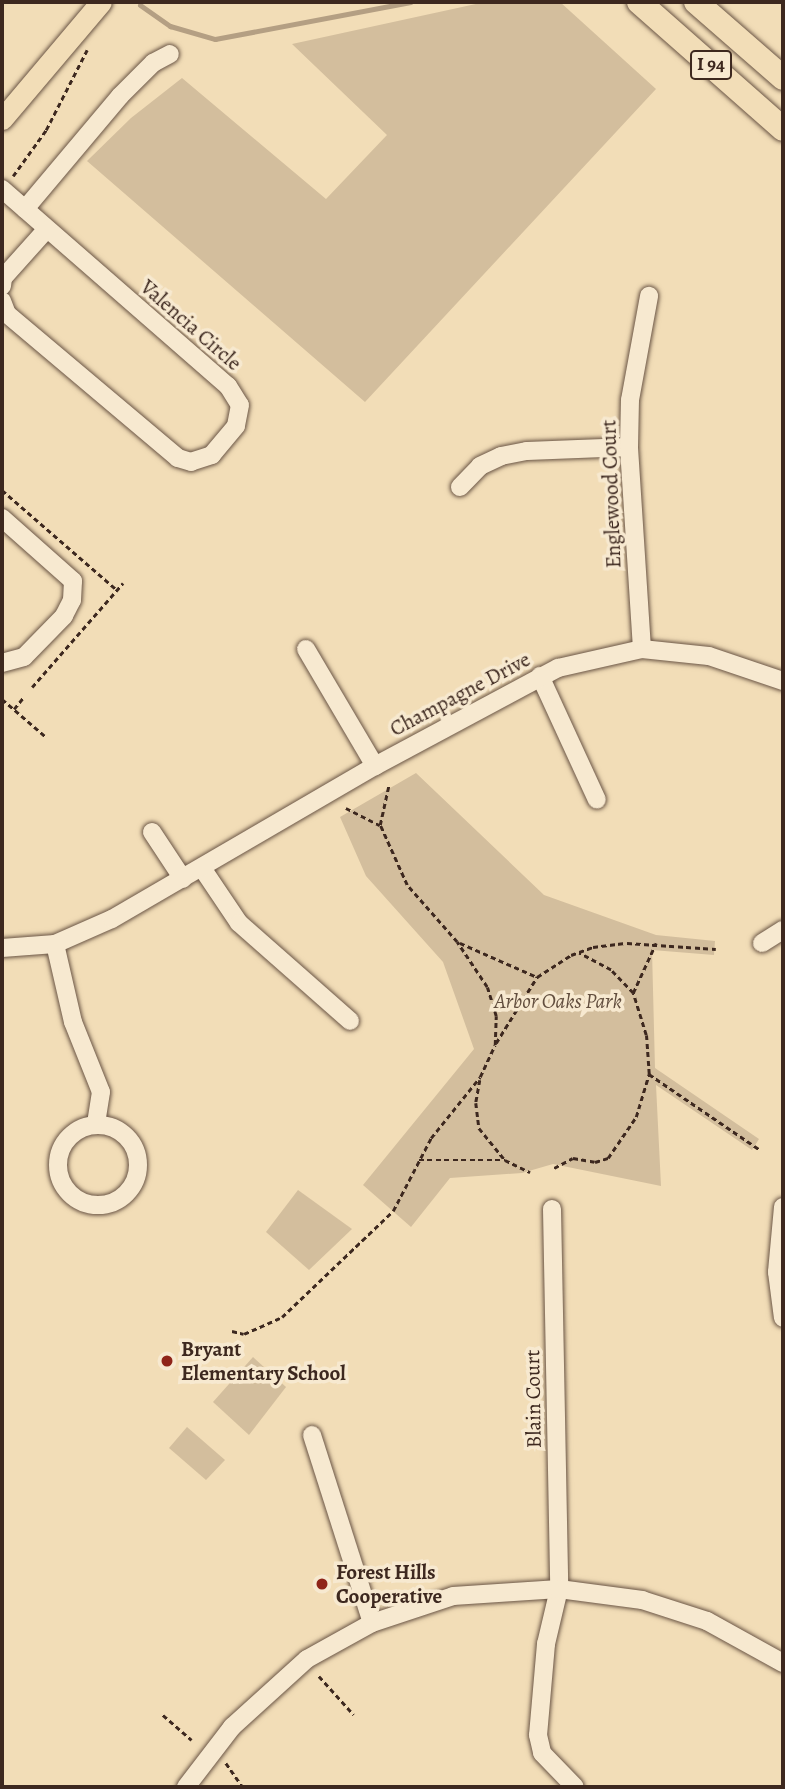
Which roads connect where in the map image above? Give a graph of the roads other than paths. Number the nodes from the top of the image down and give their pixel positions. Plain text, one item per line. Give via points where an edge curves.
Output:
1 (101, 2) edge
2 (639, 2) edge
3 (696, 2) edge
4 (170, 54) dead end
5 (783, 78) edge
6 (2, 119) edge
7 (783, 129) edge
8 (5, 185) edge
9 (25, 209) junction
10 (46, 230) junction
11 (2, 286) edge
12 (649, 296) dead end
13 (2, 301) edge
14 (629, 447) junction
15 (460, 487) dead end
16 (2, 518) edge
17 (306, 649) dead end
18 (642, 649) junction
19 (2, 663) edge
20 (540, 676) junction
21 (783, 681) edge
22 (374, 766) junction
23 (597, 800) dead end
24 (152, 832) dead end
25 (202, 869) junction
26 (183, 879) junction
27 (783, 930) edge
28 (762, 943) dead end
29 (55, 944) junction
30 (2, 948) edge
31 (350, 1021) dead end
32 (96, 1124) junction
33 (783, 1207) edge
34 (552, 1209) dead end
35 (783, 1318) edge
36 (312, 1435) dead end
37 (559, 1589) junction
38 (372, 1623) junction
39 (780, 1654) edge
40 (186, 1787) edge
41 (575, 1787) edge

1 - 6 main road
2 - 7 highway, I 94
3 - 5 highway, I 94
4 - 9 street via 153,62 120,96
8 - 9 street, Valencia Circle
9 - 10 street, Valencia Circle
10 - 11 street
10 - 13 street, Valencia Circle via 228,386 240,405 236,426 212,455 191,462 178,458 7,314
12 - 14 street, Englewood Court via 631,400
14 - 15 street via 501,456 480,466
14 - 18 street, Englewood Court
16 - 19 street via 73,581 72,600 57,624 24,657
17 - 22 street
18 - 20 street, Champagne Drive via 579,661
18 - 21 street, Champagne Drive via 709,656
20 - 22 street, Champagne Drive
20 - 23 street
22 - 25 street, Champagne Drive
24 - 26 street
25 - 26 street, Champagne Drive
25 - 31 street via 239,923
26 - 29 street, Champagne Drive via 112,919
27 - 28 street
29 - 30 street, Champagne Drive
29 - 32 street via 73,1022 101,1092
32 - 32 street via 68,1137 57,1167 69,1193 96,1205 126,1195 139,1166 127,1136
33 - 35 street via 777,1272
34 - 37 street, Blain Court
36 - 38 street
37 - 38 street via 453,1595
37 - 39 street via 614,1595 674,1609
37 - 41 street, Blain Court via 546,1644 538,1735 542,1754
38 - 40 street via 336,1640 281,1679 211,1750

